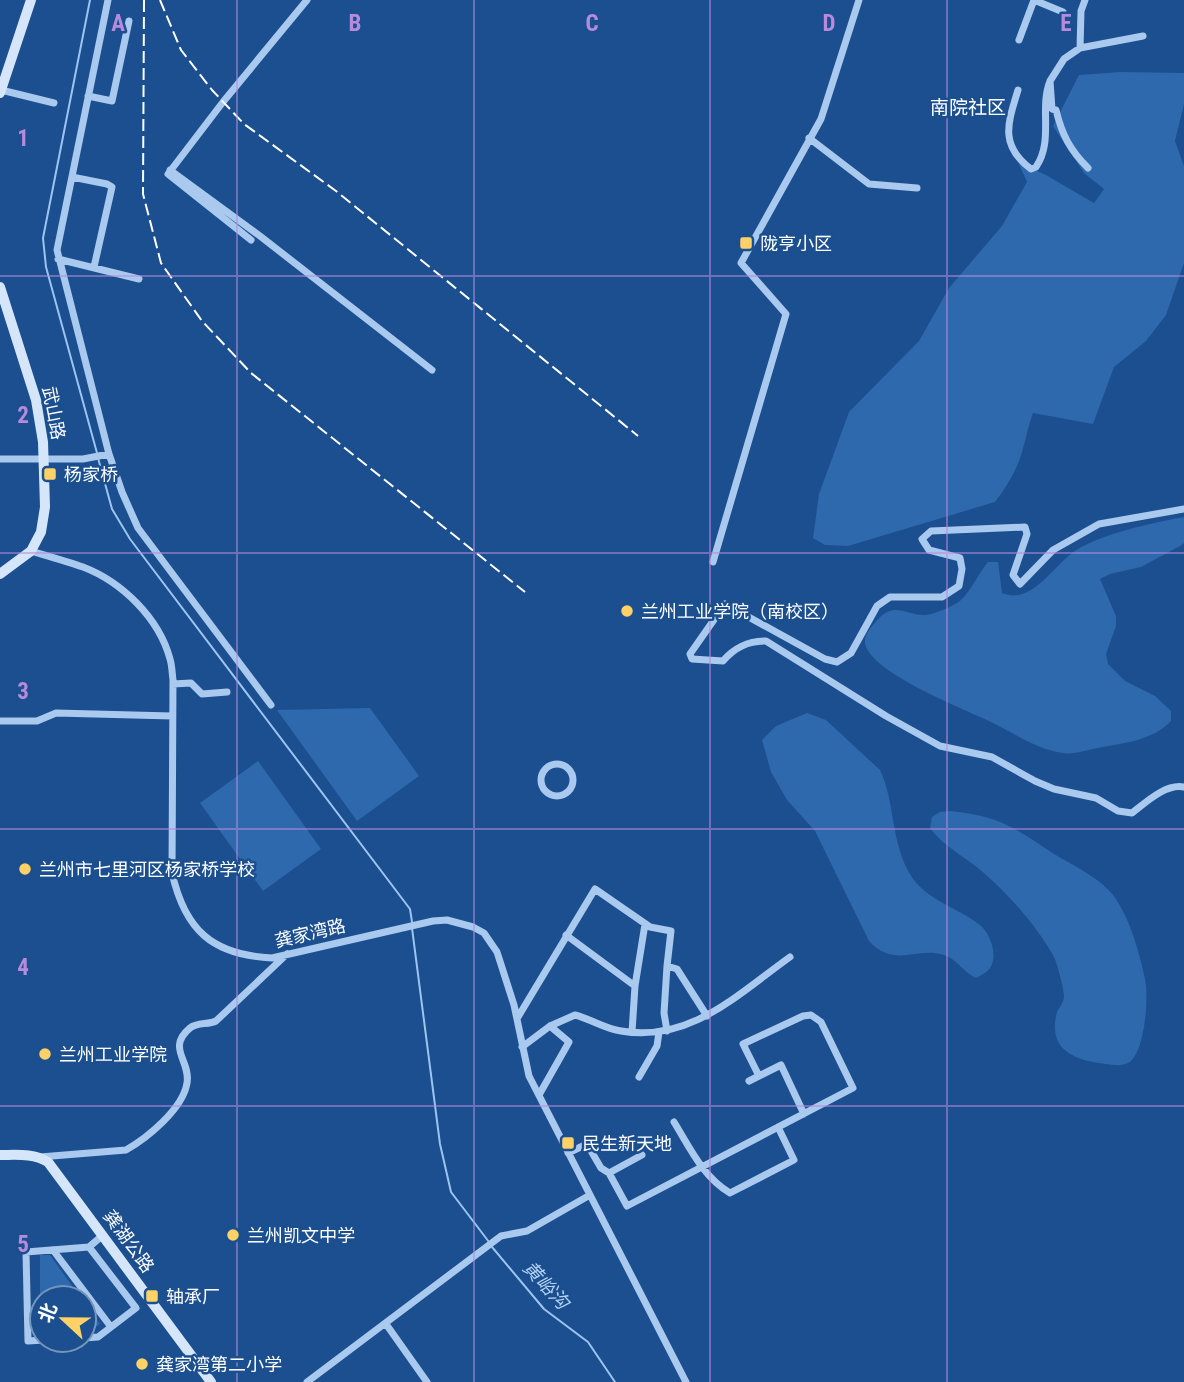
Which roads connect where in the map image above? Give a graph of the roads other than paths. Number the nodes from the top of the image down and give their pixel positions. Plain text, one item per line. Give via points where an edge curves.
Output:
1 (31, 0) edge
2 (107, 0) edge
3 (307, 0) edge
4 (859, 0) edge
5 (1085, 0) edge
6 (1063, 12) dead end
7 (129, 21) dead end
8 (1143, 36) dead end
9 (1018, 40) dead end
10 (1080, 48) junction
11 (1050, 81) junction
12 (1018, 90) dead end
13 (1, 91) edge
14 (88, 96) junction
15 (54, 103) dead end
16 (809, 138) junction
17 (1088, 168) dead end
18 (170, 170) junction
19 (72, 177) junction
20 (917, 188) dead end
21 (251, 240) dead end
22 (58, 259) junction
23 (94, 267) junction
24 (139, 279) dead end
25 (1, 293) edge
26 (432, 370) dead end
27 (106, 455) junction
28 (0, 459) edge
29 (44, 460) junction
30 (1184, 509) edge
31 (31, 551) junction
32 (713, 562) dead end
33 (0, 574) edge
34 (173, 684) junction
35 (227, 692) dead end
36 (271, 705) dead end
37 (172, 716) junction
38 (0, 721) edge
39 (1184, 787) edge
40 (560, 796) joint
41 (645, 923) junction
42 (566, 935) junction
43 (288, 954) junction
44 (790, 957) dead end
45 (667, 966) junction
46 (635, 986) junction
47 (707, 1016) junction
48 (517, 1017) junction
49 (550, 1026) junction
50 (632, 1032) junction
51 (663, 1032) junction
52 (522, 1048) junction
53 (639, 1076) dead end
54 (759, 1076) junction
55 (749, 1082) dead end
56 (539, 1095) junction
57 (804, 1114) junction
58 (674, 1122) dead end
59 (778, 1127) junction
60 (569, 1153) junction
61 (0, 1155) edge
62 (642, 1155) dead end
63 (40, 1157) junction
64 (701, 1167) junction
65 (609, 1173) junction
66 (590, 1195) junction
67 (103, 1235) junction
68 (89, 1247) junction
69 (53, 1250) junction
70 (386, 1324) junction
71 (111, 1327) junction
72 (98, 1337) edge
73 (28, 1341) edge
74 (211, 1382) edge
75 (307, 1382) edge
76 (426, 1382) edge
77 (686, 1382) edge

1 - 13 main road
2 - 14 street
3 - 18 street
4 - 16 street via 821,119
5 - 10 street
6 - 9 street via 1034,0
7 - 14 street via 112,101
8 - 10 street
10 - 11 street via 1064,59
11 - 12 street via 1044,151 1037,167 1031,169 1008,138
11 - 17 street via 1052,109 1061,132 1072,153
13 - 15 street
14 - 19 street
16 - 20 street via 869,184
16 - 32 street via 741,263 786,314
18 - 21 street via 168,174
18 - 26 street
19 - 22 street
19 - 23 street via 113,187
22 - 23 street
22 - 27 street
23 - 24 street
25 - 29 main road, 武山路 via 36,400
27 - 29 street
27 - 36 street via 138,528
28 - 29 street
29 - 31 main road, 武山路 via 45,507 41,532
30 - 39 street via 1099,524 1054,550 1020,584 1013,575 1027,534 1025,527 931,531 922,540 929,550 960,558 958,586 942,597 890,597 877,606 852,653 837,662 724,604 690,654 692,659 723,661 749,641 765,641 940,746 992,757 1035,781 1096,798 1118,811 1132,813 1153,797
31 - 33 main road
31 - 34 street, 龚家湾路 via 84,567 136,602 170,658
34 - 35 street via 191,683 202,694
34 - 37 street, 龚家湾路
37 - 38 street via 56,713 37,721
37 - 43 street, 龚家湾路 via 172,873 184,912 194,927 225,948 254,957
40 - 40 street via 570,789 572,777 566,767 554,765 544,771 541,783 548,793
41 - 42 street via 595,889
41 - 45 street via 671,930
41 - 46 street
42 - 46 street
42 - 48 street
43 - 48 street, 龚家湾路 via 447,920 473,927 484,933 497,952
43 - 63 street via 216,1021 188,1030 179,1049 187,1069 185,1092 171,1113 136,1144 126,1150
44 - 47 street
45 - 47 street via 677,968
45 - 51 street
46 - 50 street
47 - 51 street
48 - 52 street, 龚家湾路
49 - 50 street via 575,1015
49 - 52 street
49 - 56 street via 569,1042
50 - 51 street
51 - 53 street
52 - 56 street, 龚家湾路
54 - 55 street
54 - 57 street via 781,1065
54 - 57 street via 743,1044 803,1016 818,1019 853,1088
56 - 60 street, 龚家湾路
57 - 59 street
58 - 64 street
59 - 64 street
59 - 64 street via 794,1160 730,1194
60 - 65 street via 587,1144
60 - 66 street, 龚家湾路
61 - 63 main road
62 - 65 street
63 - 67 main road, 龚湖公路
64 - 65 street via 627,1206
66 - 70 street via 527,1231 501,1236
66 - 77 street, 龚家湾路
67 - 68 street
67 - 74 main road, 龚湖公路
68 - 69 street
68 - 71 street via 136,1308
69 - 71 street
69 - 73 street via 26,1252
70 - 75 street
70 - 76 street
71 - 72 street

